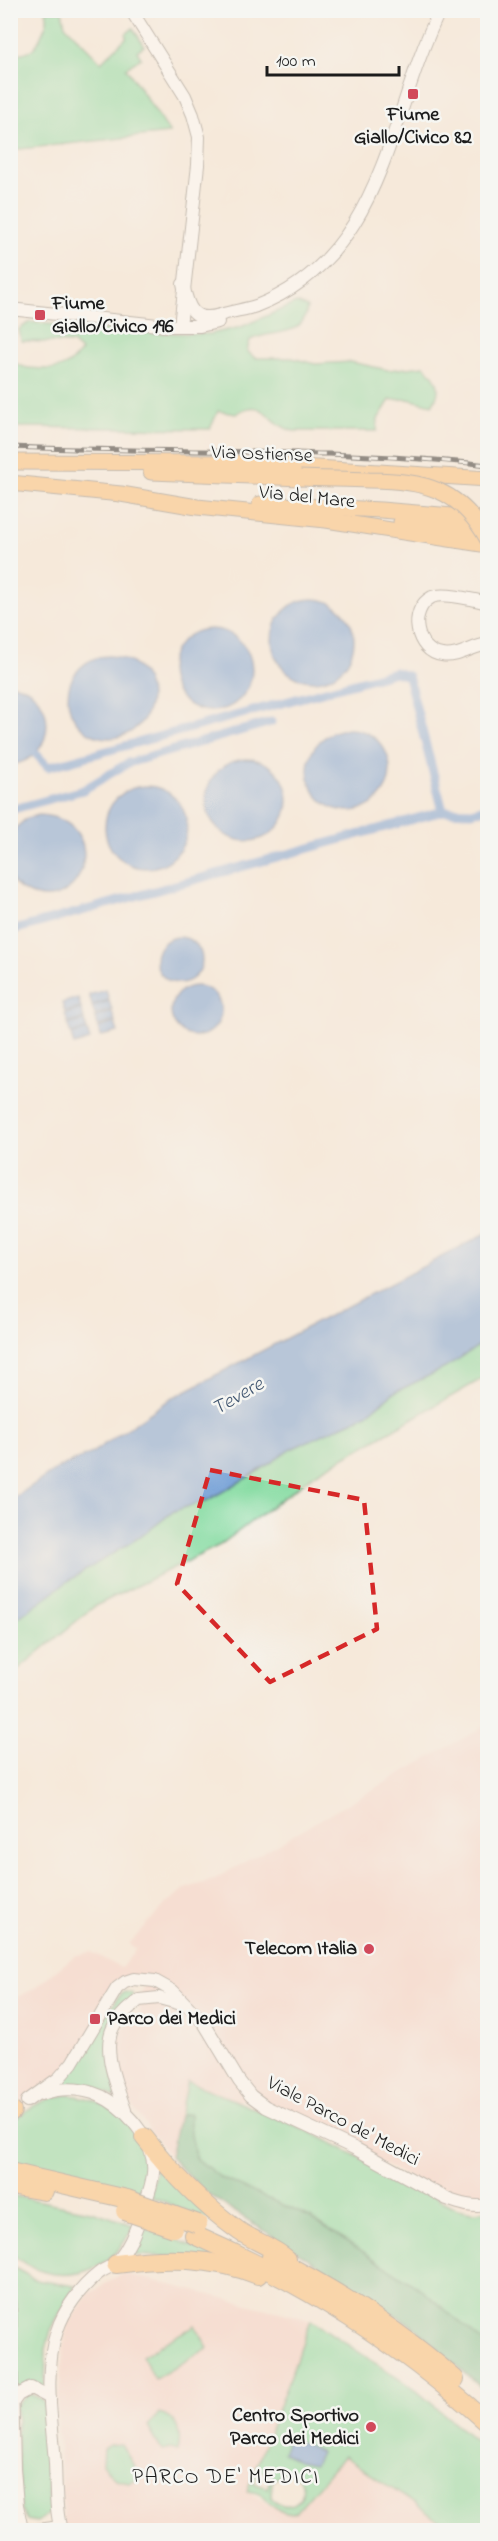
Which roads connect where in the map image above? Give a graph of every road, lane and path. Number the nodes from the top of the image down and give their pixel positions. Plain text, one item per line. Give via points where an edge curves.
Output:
1 (131, 10) edge
2 (440, 10) edge
3 (183, 284) junction
4 (10, 309) edge
5 (242, 310) junction
6 (180, 326) junction
7 (10, 462) edge
8 (488, 479) edge
9 (10, 483) edge
10 (121, 494) junction
11 (252, 503) junction
12 (269, 514) junction
13 (488, 519) edge
14 (488, 533) edge
15 (488, 540) edge
16 (488, 545) edge
17 (488, 555) edge
18 (488, 603) edge
19 (488, 644) edge
20 (146, 1980) junction
21 (138, 2000) junction
22 (187, 2005) junction
23 (27, 2101) junction
24 (125, 2110) junction
25 (11, 2112) edge
26 (144, 2137) junction
27 (10, 2172) edge
28 (10, 2185) edge
29 (126, 2205) junction
30 (488, 2205) edge
31 (196, 2230) junction
32 (108, 2268) junction
33 (296, 2270) junction
34 (11, 2295) edge
35 (323, 2299) junction
36 (50, 2398) junction
37 (13, 2402) junction
38 (488, 2406) edge
39 (488, 2422) edge
40 (60, 2529) edge
41 (22, 2530) edge
42 (37, 2530) edge

1 - 3 street via 182,91 197,130 198,165
2 - 5 street via 369,199 354,225 333,252 303,279 269,300
3 - 5 street via 188,304 199,316
3 - 6 street
4 - 6 street
5 - 6 street via 212,324
7 - 8 main road, Via Ostiense via 237,463
7 - 15 main road, Via Ostiense, bridge via 70,469 401,481 432,487 453,497 467,509
9 - 10 main road, Via del Mare
10 - 11 main road, Via del Mare
10 - 12 main road, Via del Mare
11 - 13 main road
11 - 14 main road, Via del Mare
12 - 16 main road, Via del Mare
12 - 17 main road
18 - 19 street via 435,596 421,609 417,626 424,644 440,655 458,654
20 - 21 street
20 - 22 street, Viale Parco de' Medici via 173,1991
20 - 23 street via 125,1982 117,1988 72,2063 59,2078
21 - 22 street via 159,1998
21 - 24 street via 114,2025 108,2044
22 - 30 street, Viale Parco de' Medici via 204,2023 239,2082 266,2107 356,2149 447,2199 461,2205
23 - 24 street via 51,2091 76,2088 104,2097
23 - 25 street
24 - 26 street
26 - 32 street via 153,2161 150,2188 130,2245
26 - 33 highway via 208,2206 241,2232 285,2257
27 - 29 highway
28 - 29 highway
29 - 31 highway, bridge
31 - 33 highway
31 - 35 highway
32 - 35 highway via 158,2259 213,2262
32 - 36 street via 81,2290 57,2331
33 - 38 highway via 393,2330
34 - 37 street
35 - 39 highway via 392,2344
36 - 37 street via 31,2388
36 - 40 street
37 - 41 street via 14,2468
40 - 42 street

